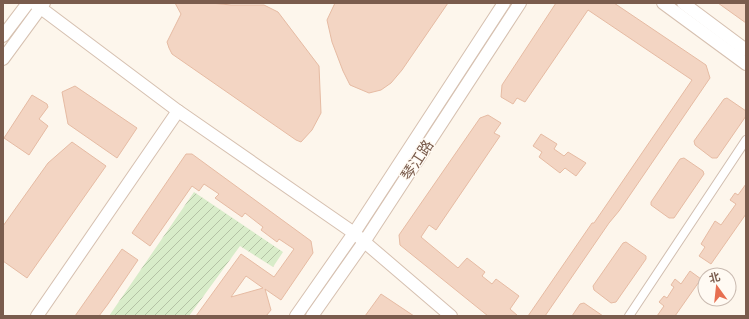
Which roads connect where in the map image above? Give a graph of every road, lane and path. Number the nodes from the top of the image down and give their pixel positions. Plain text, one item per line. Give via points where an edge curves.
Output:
1 (28, 3) edge
2 (504, 3) edge
3 (520, 3) edge
4 (663, 3) edge
5 (682, 3) edge
6 (39, 5) edge
7 (3, 36) edge
8 (746, 50) edge
9 (3, 59) edge
10 (746, 64) edge
11 (178, 111) junction
12 (746, 140) edge
13 (354, 233) junction
14 (364, 242) junction
15 (37, 316) edge
16 (296, 316) edge
17 (312, 316) edge
18 (451, 316) edge
19 (629, 316) edge

1 - 7 main road
2 - 13 main road, 琴江路
3 - 14 main road, 琴江路
4 - 10 main road
5 - 8 main road
6 - 9 main road
6 - 11 main road
11 - 13 main road
11 - 15 main road
12 - 19 street
13 - 14 main road
13 - 16 main road, 琴江路
14 - 17 main road, 琴江路
14 - 18 main road

